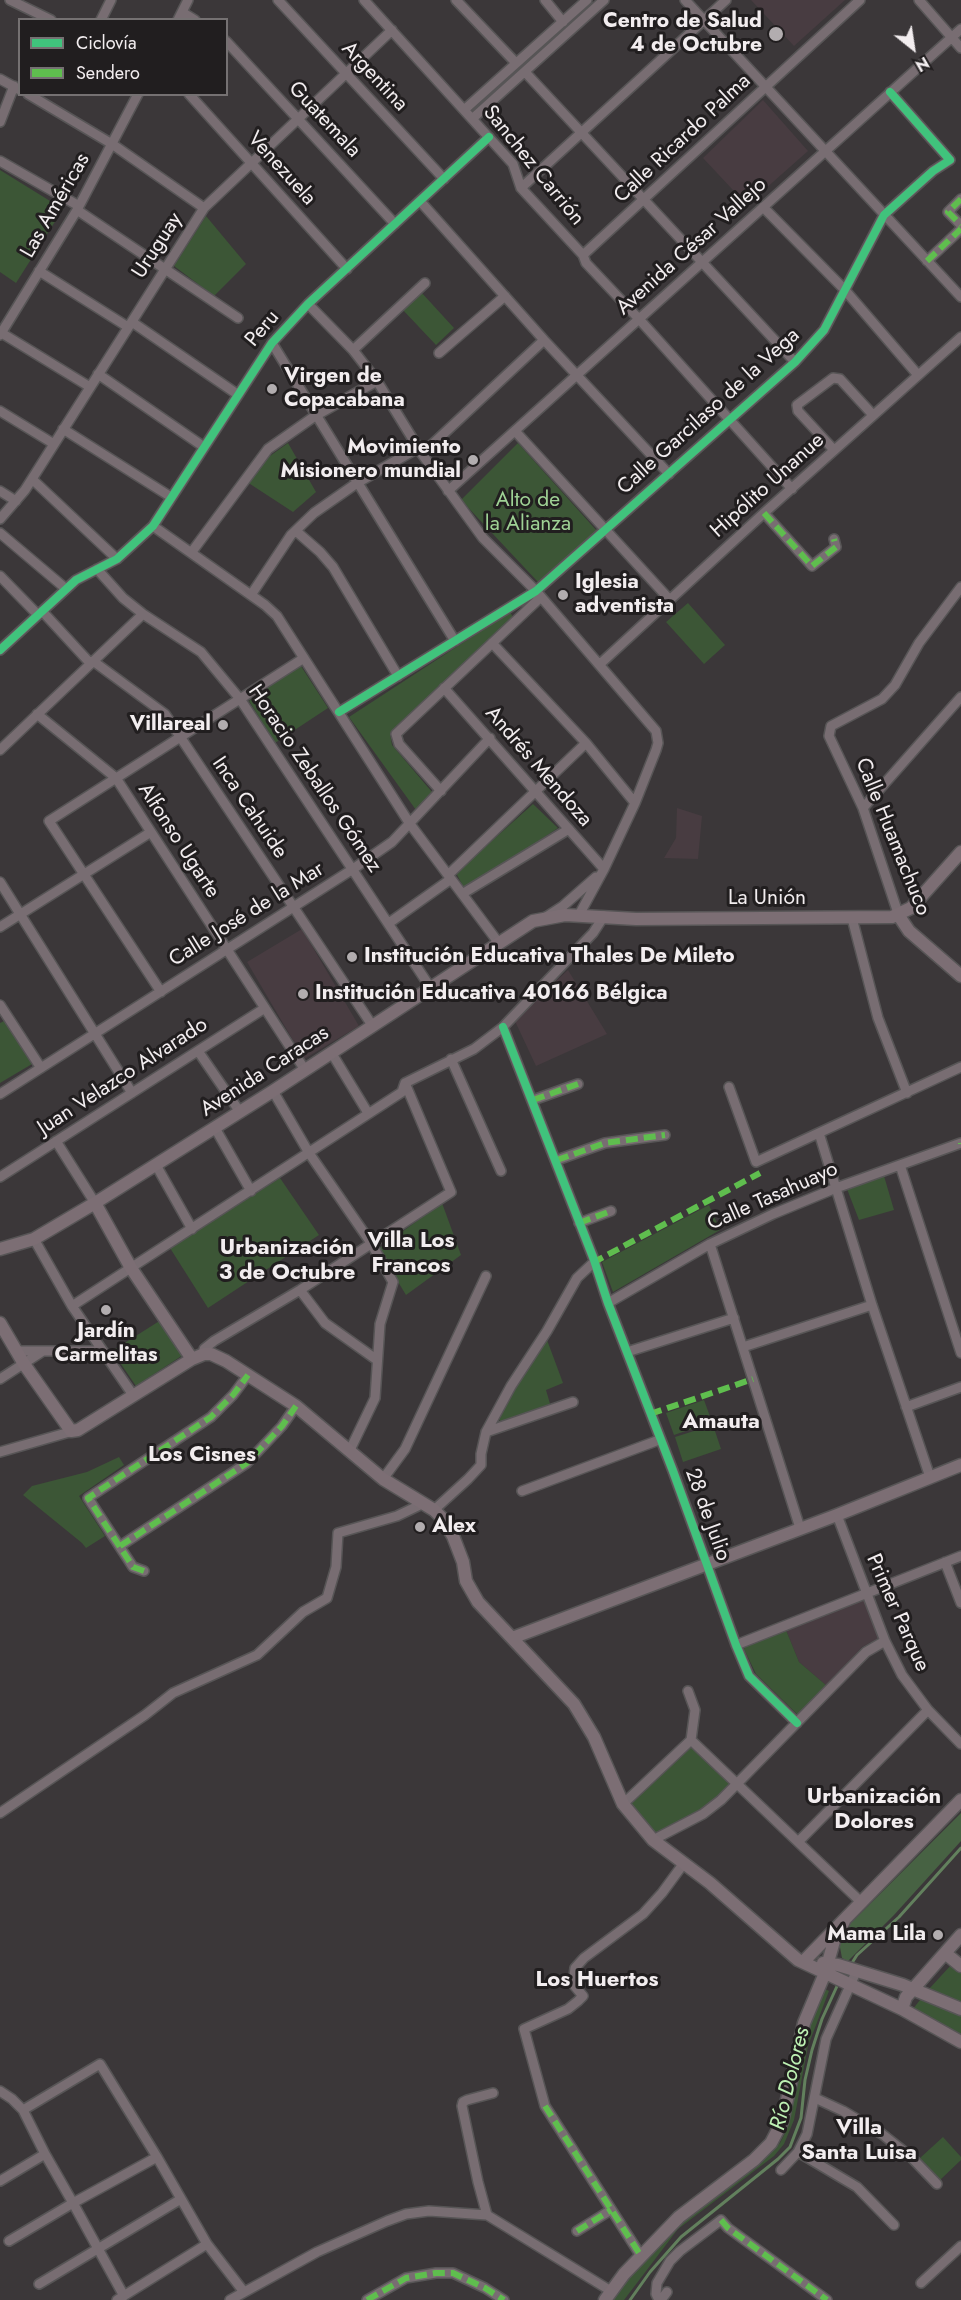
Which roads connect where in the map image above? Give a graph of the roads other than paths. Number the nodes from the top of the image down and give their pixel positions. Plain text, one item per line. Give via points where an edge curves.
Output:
1 (10, 0) edge
2 (38, 0) edge
3 (111, 0) edge
4 (188, 0) edge
5 (278, 0) edge
6 (364, 0) edge
7 (456, 0) edge
8 (545, 0) edge
9 (587, 0) edge
10 (604, 0) edge
11 (685, 0) edge
12 (726, 0) edge
13 (860, 0) edge
14 (919, 0) edge
15 (32, 10) junction
16 (180, 16) edge
17 (47, 18) edge
18 (102, 18) edge
19 (704, 20) junction
20 (563, 22) junction
21 (961, 29) edge
22 (392, 30) junction
23 (952, 37) junction
24 (228, 43) edge
25 (961, 48) edge
26 (516, 63) junction
27 (525, 72) junction
28 (346, 73) junction
29 (0, 79) edge
30 (766, 87) junction
31 (16, 88) edge
32 (890, 92) junction
33 (31, 96) edge
34 (137, 96) edge
35 (191, 96) edge
36 (464, 110) junction
37 (298, 118) junction
38 (472, 119) junction
39 (0, 122) edge
40 (582, 133) junction
41 (489, 137) junction
42 (112, 144) junction
43 (825, 151) junction
44 (0, 160) edge
45 (251, 163) junction
46 (444, 179) junction
47 (521, 188) junction
48 (644, 199) junction
49 (961, 199) edge
50 (420, 201) junction
51 (764, 207) junction
52 (78, 208) junction
53 (204, 208) junction
54 (884, 215) junction
55 (395, 224) junction
56 (961, 225) edge
57 (961, 230) edge
58 (583, 255) junction
59 (927, 261) junction
60 (702, 262) junction
61 (347, 268) junction
62 (165, 269) junction
63 (39, 271) junction
64 (425, 284) dead end
65 (844, 289) junction
66 (505, 296) junction
67 (961, 297) edge
68 (308, 304) junction
69 (238, 318) dead end
70 (639, 319) junction
71 (130, 324) junction
72 (0, 333) edge
73 (961, 337) edge
74 (544, 340) junction
75 (272, 343) junction
76 (353, 350) junction
77 (440, 353) dead end
78 (795, 362) junction
79 (99, 374) junction
80 (577, 375) junction
81 (918, 375) junction
82 (377, 381) junction
83 (90, 387) junction
84 (237, 394) junction
85 (0, 411) edge
86 (873, 415) junction
87 (315, 416) junction
88 (730, 419) junction
89 (63, 429) junction
90 (515, 430) junction
91 (54, 444) junction
92 (204, 447) junction
93 (834, 450) junction
94 (420, 451) junction
95 (669, 474) junction
96 (32, 479) junction
97 (357, 483) junction
98 (792, 489) junction
99 (0, 491) edge
100 (448, 491) junction
101 (171, 497) junction
102 (16, 501) junction
103 (764, 513) junction
104 (0, 519) edge
105 (153, 526) junction
106 (606, 530) junction
107 (296, 531) junction
108 (0, 533) edge
109 (834, 539) dead end
110 (191, 553) junction
111 (117, 559) junction
112 (97, 569) junction
113 (0, 576) edge
114 (961, 587) edge
115 (65, 588) junction
116 (538, 594) junction
117 (251, 595) junction
118 (670, 600) junction
119 (40, 613) junction
120 (143, 614) junction
121 (455, 641) junction
122 (492, 643) junction
123 (0, 650) edge
124 (304, 658) junction
125 (92, 662) junction
126 (600, 664) junction
127 (398, 676) junction
128 (444, 688) junction
129 (961, 697) edge
130 (240, 699) junction
131 (339, 712) junction
132 (37, 714) junction
133 (180, 737) junction
134 (490, 738) junction
135 (586, 742) junction
136 (0, 750) edge
137 (116, 778) junction
138 (441, 791) junction
139 (536, 791) junction
140 (635, 803) junction
141 (862, 808) junction
142 (410, 824) junction
143 (569, 830) junction
144 (151, 832) junction
145 (961, 852) edge
146 (353, 869) junction
147 (604, 869) junction
148 (84, 874) junction
149 (449, 877) junction
150 (0, 882) edge
151 (462, 894) junction
152 (293, 907) junction
153 (20, 915) junction
154 (579, 915) junction
155 (604, 916) junction
156 (899, 916) junction
157 (546, 917) junction
158 (852, 918) junction
159 (389, 923) junction
160 (0, 927) edge
161 (498, 942) junction
162 (227, 950) junction
163 (961, 976) edge
164 (430, 987) junction
165 (161, 992) junction
166 (0, 1005) edge
167 (265, 1008) junction
168 (372, 1026) junction
169 (503, 1027) junction
170 (95, 1034) junction
171 (198, 1051) junction
172 (331, 1052) junction
173 (451, 1059) junction
174 (961, 1067) edge
175 (41, 1068) junction
176 (305, 1070) junction
177 (405, 1083) junction
178 (578, 1084) dead end
179 (729, 1088) dead end
180 (273, 1091) junction
181 (132, 1093) junction
182 (908, 1093) junction
183 (0, 1094) edge
184 (533, 1100) junction
185 (240, 1112) junction
186 (368, 1113) junction
187 (214, 1128) junction
188 (819, 1133) junction
189 (665, 1135) dead end
190 (56, 1141) junction
191 (961, 1143) edge
192 (309, 1153) junction
193 (557, 1160) junction
194 (156, 1165) junction
195 (900, 1165) junction
196 (501, 1171) dead end
197 (0, 1177) edge
198 (837, 1188) junction
199 (251, 1191) junction
200 (95, 1203) junction
201 (611, 1211) dead end
202 (579, 1223) junction
203 (192, 1229) junction
204 (34, 1239) junction
205 (371, 1243) junction
206 (710, 1244) junction
207 (0, 1249) edge
208 (594, 1262) junction
209 (130, 1268) junction
210 (486, 1276) dead end
211 (300, 1290) junction
212 (608, 1303) junction
213 (872, 1305) junction
214 (72, 1306) junction
215 (734, 1318) junction
216 (0, 1323) edge
217 (743, 1347) junction
218 (16, 1350) junction
219 (102, 1351) junction
220 (43, 1352) junction
221 (627, 1352) junction
222 (961, 1353) edge
223 (204, 1354) junction
224 (192, 1359) junction
225 (377, 1360) junction
226 (24, 1364) junction
227 (248, 1375) junction
228 (0, 1379) edge
229 (961, 1387) edge
230 (133, 1395) junction
231 (573, 1402) dead end
232 (296, 1406) junction
233 (906, 1407) junction
234 (73, 1431) junction
235 (486, 1432) junction
236 (660, 1440) junction
237 (350, 1450) junction
238 (0, 1452) edge
239 (961, 1465) edge
240 (930, 1477) junction
241 (383, 1479) junction
242 (522, 1491) dead end
243 (422, 1504) junction
244 (434, 1510) junction
245 (837, 1515) junction
246 (800, 1528) junction
247 (120, 1545) junction
248 (961, 1556) edge
249 (945, 1562) junction
250 (706, 1564) junction
251 (144, 1570) dead end
252 (867, 1593) junction
253 (961, 1603) edge
254 (512, 1638) junction
255 (885, 1641) junction
256 (736, 1645) junction
257 (688, 1691) dead end
258 (928, 1710) junction
259 (797, 1723) junction
260 (691, 1740) junction
261 (961, 1744) edge
262 (738, 1784) junction
263 (961, 1800) edge
264 (623, 1804) junction
265 (0, 1813) edge
266 (653, 1840) junction
267 (799, 1841) junction
268 (684, 1863) junction
269 (861, 1902) junction
270 (844, 1921) junction
271 (961, 1935) edge
272 (945, 1953) junction
273 (804, 1961) junction
274 (961, 1966) edge
275 (831, 1969) junction
276 (855, 1970) junction
277 (847, 1983) junction
278 (914, 1988) junction
279 (902, 2009) junction
280 (961, 2009) edge
281 (961, 2042) edge
282 (0, 2091) edge
283 (493, 2093) dead end
284 (815, 2098) junction
285 (23, 2110) junction
286 (798, 2152) junction
287 (45, 2154) junction
288 (157, 2157) junction
289 (781, 2170) dead end
290 (0, 2181) edge
291 (937, 2184) dead end
292 (181, 2199) junction
293 (73, 2203) junction
294 (611, 2210) junction
295 (487, 2215) junction
296 (894, 2225) dead end
297 (577, 2231) dead end
298 (9, 2241) dead end
299 (207, 2244) junction
300 (961, 2246) edge
301 (98, 2248) junction
302 (641, 2256) junction
303 (921, 2283) dead end
304 (39, 2284) dead end
305 (244, 2292) junction
306 (608, 2296) edge
307 (662, 2297) edge
308 (121, 2298) edge
309 (230, 2300) edge
310 (367, 2300) edge
311 (504, 2300) edge
312 (827, 2300) edge

1 - 15 street
2 - 15 street
3 - 18 street
4 - 16 street
5 - 28 street, Argentina
6 - 22 street, Sanchez Carrión
7 - 26 street
8 - 20 street
9 - 20 street
10 - 27 street
11 - 19 street
12 - 19 street
13 - 30 street, Calle Ricardo Palma
14 - 23 street
15 - 17 street
19 - 30 street
19 - 40 street
20 - 26 street
21 - 23 street, Avenida César Vallejo
22 - 28 street, Uruguay
22 - 36 street, Sanchez Carrión
23 - 25 street
23 - 32 street, Avenida César Vallejo
24 - 37 street, Guatemala
26 - 36 street
27 - 38 street
27 - 40 street
28 - 37 street, Uruguay
28 - 46 street, Argentina
29 - 31 street
30 - 43 street
30 - 48 street, Calle Ricardo Palma
31 - 39 street
32 - 43 street, Avenida César Vallejo
32 - 54 street, Calle Garcilaso de la Vega via 950,160
33 - 42 street
34 - 42 street, Las Américas
35 - 45 street, Venezuela
36 - 38 street, Sanchez Carrión
37 - 45 street, Uruguay
37 - 55 street, Guatemala
38 - 41 street, Sanchez Carrión
40 - 47 street
40 - 48 street
41 - 46 street, Peru
41 - 47 street, Sanchez Carrión via 513,164
42 - 52 street, Las Américas
42 - 53 street
43 - 51 street, Avenida César Vallejo
43 - 54 street
44 - 52 street
45 - 53 street, Uruguay
45 - 61 street, Venezuela
46 - 50 street, Peru
47 - 58 street, Sanchez Carrión
48 - 58 street, Calle Ricardo Palma
48 - 60 street
49 - 56 street via 948,212
50 - 55 street, Peru
50 - 66 street
51 - 60 street, Avenida César Vallejo
51 - 65 street
52 - 62 street
52 - 63 street, Las Américas
53 - 62 street, Uruguay
54 - 59 street
54 - 65 street, Calle Garcilaso de la Vega
55 - 61 street, Peru
57 - 59 street
58 - 70 street, Sanchez Carrión via 586,263
59 - 67 street
60 - 70 street, Avenida César Vallejo
60 - 78 street
61 - 68 street, Peru
62 - 69 street
62 - 71 street, Uruguay
63 - 71 street
63 - 72 street, Las Américas
64 - 76 street
65 - 78 street, Calle Garcilaso de la Vega via 824,330
65 - 81 street
66 - 74 street
66 - 77 street
68 - 75 street, Peru
68 - 76 street
70 - 80 street, Avenida César Vallejo
70 - 88 street, Sanchez Carrión
71 - 79 street, Uruguay
71 - 84 street
72 - 83 street
73 - 81 street, Hipólito Unanue
74 - 80 street
74 - 94 street
75 - 84 street, Peru
75 - 87 street
76 - 82 street
78 - 88 street, Calle Garcilaso de la Vega
79 - 83 street, Uruguay
79 - 92 street
80 - 90 street, Avenida César Vallejo
80 - 95 street
81 - 86 street, Hipólito Unanue
82 - 87 street
82 - 94 street
83 - 89 street, Uruguay
84 - 92 street, Peru
85 - 91 street
86 - 93 street, Hipólito Unanue
86 - 93 street via 840,379 833,378 797,405 798,411
87 - 97 street
87 - 110 street via 268,449
88 - 95 street, Calle Garcilaso de la Vega
88 - 98 street, Sanchez Carrión
89 - 91 street, Uruguay
89 - 101 street
90 - 100 street, Avenida César Vallejo
90 - 106 street
91 - 96 street, Uruguay
92 - 101 street, Peru
93 - 98 street, Hipólito Unanue
94 - 97 street
94 - 100 street
95 - 106 street, Calle Garcilaso de la Vega
96 - 102 street, Uruguay
96 - 111 street
97 - 107 street via 314,513
97 - 121 street
98 - 103 street, Hipólito Unanue
99 - 102 street
100 - 116 street via 483,538
101 - 105 street, Peru
102 - 104 street, Uruguay
103 - 109 street via 812,566 836,547
103 - 118 street, Hipólito Unanue
105 - 110 street
105 - 111 street, Peru
106 - 116 street, Calle Garcilaso de la Vega
106 - 118 street
107 - 117 street
107 - 127 street via 333,567
108 - 115 street
110 - 117 street
111 - 112 street, Peru
112 - 115 street, Peru
112 - 120 street, Horacio Zeballos Gómez
113 - 119 street, Inca Cahuide
114 - 141 street, Calle Huamachuco via 882,699 831,726 829,736
115 - 119 street, Peru
116 - 121 street
116 - 122 street
116 - 126 street
117 - 124 street via 276,616
118 - 126 street, Hipólito Unanue
119 - 123 street, Peru
119 - 125 street, Inca Cahuide
120 - 125 street
120 - 130 street, Horacio Zeballos Gómez via 201,651
121 - 127 street
122 - 128 street
122 - 135 street
124 - 130 street
124 - 131 street
125 - 132 street
125 - 133 street, Inca Cahuide via 165,714
126 - 140 street via 656,730 656,750
127 - 131 street
128 - 134 street, Andrés Mendoza
128 - 138 street via 396,734 399,744
129 - 141 street
130 - 133 street
130 - 146 street, Horacio Zeballos Gómez
131 - 142 street
132 - 136 street
132 - 137 street, Alfonso Ugarte
133 - 137 street
133 - 152 street, Inca Cahuide
134 - 138 street, Calle José de la Mar
134 - 139 street, Andrés Mendoza
135 - 139 street
135 - 140 street
137 - 144 street, Alfonso Ugarte
137 - 148 street via 50,821
138 - 142 street, Calle José de la Mar
139 - 143 street, Andrés Mendoza
139 - 149 street
140 - 147 street
141 - 156 street, Calle Huamachuco
142 - 146 street, Calle José de la Mar
142 - 149 street
143 - 147 street, Andrés Mendoza
143 - 151 street
144 - 148 street
144 - 162 street, Alfonso Ugarte
145 - 156 main road via 911,908
146 - 152 street, Calle José de la Mar
146 - 159 street, Horacio Zeballos Gómez
147 - 154 street
147 - 157 street
148 - 153 street
148 - 165 street
149 - 151 street
149 - 159 street
150 - 153 street
151 - 161 street
152 - 162 street, Calle José de la Mar
152 - 168 street, Inca Cahuide
153 - 160 street
153 - 170 street
154 - 155 main road, La Unión
154 - 157 main road, La Unión
155 - 158 main road, La Unión
155 - 169 street via 593,933
156 - 158 main road, La Unión
156 - 163 main road, Calle Huamachuco via 909,931
157 - 161 main road, Avenida Caracas
158 - 182 street via 878,1018
159 - 164 street, Horacio Zeballos Gómez
161 - 164 main road, Avenida Caracas
162 - 165 street, Calle José de la Mar
162 - 167 street, Alfonso Ugarte
164 - 168 main road, Avenida Caracas
165 - 170 street, Calle José de la Mar
166 - 175 street
167 - 171 street, Juan Velazco Alvarado
167 - 176 street, Alfonso Ugarte
168 - 172 main road, Avenida Caracas
169 - 173 street
169 - 184 street, 28 de Julio
170 - 175 street, Calle José de la Mar
170 - 181 street
171 - 181 street, Juan Velazco Alvarado
171 - 185 street
172 - 176 main road, Avenida Caracas
172 - 186 street
173 - 177 street
173 - 196 street
174 - 182 street
175 - 183 street, Calle José de la Mar
176 - 180 main road, Avenida Caracas
177 - 186 street via 402,1092
177 - 205 street via 451,1192
178 - 184 street
179 - 188 street via 756,1162
180 - 185 main road, Avenida Caracas
180 - 192 street
181 - 190 street, Juan Velazco Alvarado
182 - 188 street
184 - 193 street, 28 de Julio
185 - 187 main road, Avenida Caracas
186 - 192 street
187 - 194 main road, Avenida Caracas
187 - 199 street
188 - 198 street
189 - 193 street via 605,1143
190 - 197 street, Juan Velazco Alvarado
190 - 200 street
191 - 195 street, Calle Tasahuayo
192 - 199 street
192 - 205 street
193 - 202 street, 28 de Julio
194 - 200 main road, Avenida Caracas
194 - 203 street
195 - 198 street, Calle Tasahuayo
195 - 222 street
198 - 206 street, Calle Tasahuayo
198 - 213 street
199 - 203 street
200 - 204 main road, Avenida Caracas
200 - 209 main road
201 - 202 street
202 - 208 street, 28 de Julio
203 - 209 street
204 - 207 main road, Avenida Caracas
204 - 214 street
205 - 211 street
205 - 225 street via 393,1282 381,1316
206 - 212 street, Calle Tasahuayo
206 - 215 street
208 - 212 street, 28 de Julio
208 - 235 street via 577,1278
209 - 214 street
209 - 224 main road
210 - 241 street via 405,1449
211 - 223 street via 214,1341 204,1349
211 - 225 street via 325,1323
212 - 221 street, 28 de Julio
213 - 217 street
213 - 233 street
214 - 219 street
215 - 217 street
215 - 221 street
216 - 218 main road
217 - 246 street
218 - 220 street
218 - 226 main road
219 - 220 street
219 - 230 street
220 - 226 street
221 - 236 street, 28 de Julio
223 - 224 main road
223 - 227 main road via 218,1357
224 - 230 main road
225 - 237 street via 375,1398
226 - 228 street
226 - 234 main road
227 - 232 main road
227 - 247 street via 211,1417 88,1498
229 - 233 street
230 - 234 main road
231 - 235 street
232 - 237 main road
232 - 247 street via 247,1463
233 - 240 street
234 - 238 street
235 - 244 street via 481,1465
236 - 242 street
236 - 250 street, 28 de Julio
237 - 241 main road
239 - 240 main road
240 - 245 main road
241 - 243 main road
243 - 244 main road
243 - 265 street via 397,1516 338,1533 336,1567 327,1598 303,1612 257,1655 173,1694
244 - 254 main road via 453,1536 466,1581 478,1602
245 - 246 main road
245 - 252 street, Primer Parque
246 - 250 main road
247 - 251 street via 133,1567
248 - 249 street
249 - 252 street
249 - 253 street
250 - 254 main road
250 - 256 street, 28 de Julio
252 - 255 street, Primer Parque
252 - 256 street
254 - 264 main road via 587,1723
255 - 258 street, Primer Parque via 902,1675
255 - 259 street via 866,1652
256 - 259 street, 28 de Julio via 749,1676
257 - 260 street via 695,1710
258 - 261 street, Primer Parque
258 - 267 street
259 - 262 street
260 - 262 street
260 - 264 street
262 - 266 street via 703,1814
262 - 267 street
263 - 269 main road
264 - 266 main road
266 - 268 main road
267 - 269 street
268 - 273 main road via 798,1960
268 - 294 street via 643,1914 575,1968 573,1984 583,1996 568,2009 524,2029 545,2106
269 - 270 main road
270 - 273 main road
270 - 275 main road via 834,1941
271 - 272 main road
272 - 274 main road
272 - 278 main road
273 - 275 main road
275 - 276 main road
275 - 277 main road
275 - 302 main road via 804,2023 782,2122 771,2143 679,2217
276 - 277 street
276 - 278 main road
277 - 279 main road
277 - 284 street via 826,2038
278 - 279 main road
278 - 280 main road
279 - 281 main road
282 - 285 street
283 - 295 street via 467,2100 462,2106
284 - 286 street via 807,2134
284 - 291 street via 882,2134
285 - 287 street
285 - 288 street via 100,2064
286 - 289 street
286 - 296 street via 857,2187
287 - 290 street
287 - 293 street
288 - 292 street
288 - 293 street
292 - 299 street
292 - 301 street
293 - 298 street
293 - 301 street
294 - 297 street
294 - 302 street
295 - 305 street via 429,2211 406,2214 317,2252
295 - 306 street
299 - 305 street
299 - 308 street
300 - 303 street
301 - 304 street
301 - 308 street
302 - 306 main road
305 - 309 street
307 - 312 street via 656,2298 656,2290 666,2267 680,2251 721,2220
310 - 311 street via 406,2278 453,2273

